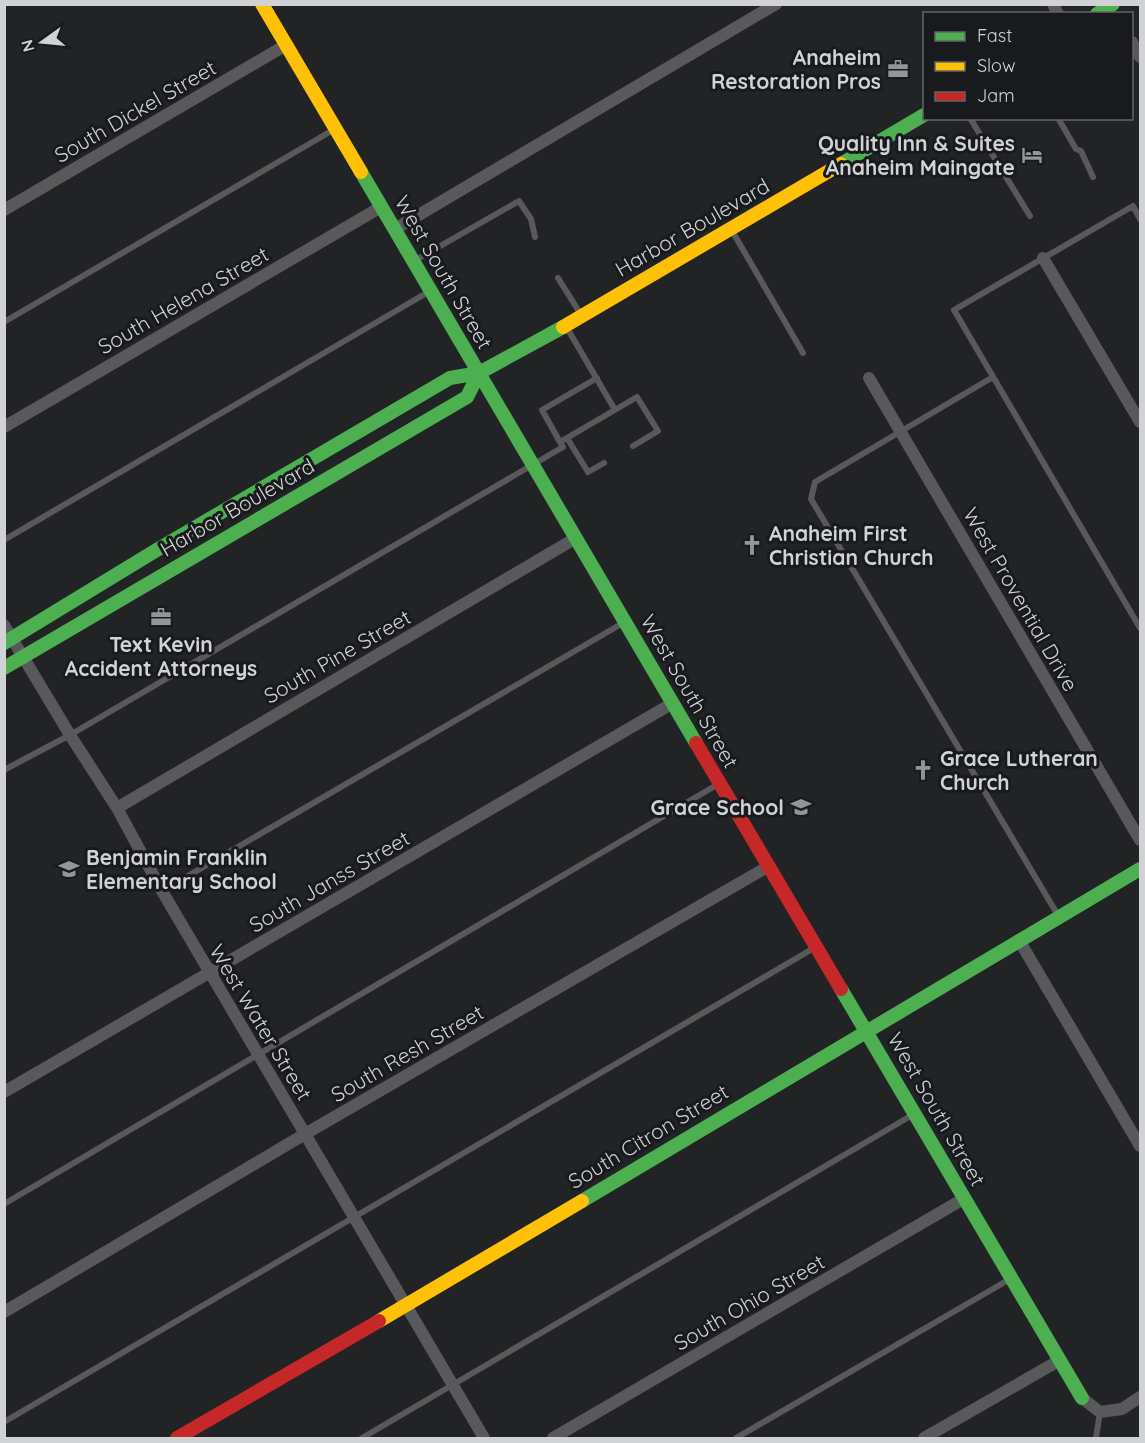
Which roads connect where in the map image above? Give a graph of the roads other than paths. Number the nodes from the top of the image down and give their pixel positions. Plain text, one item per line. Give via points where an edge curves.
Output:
1 (262, 4) edge
2 (776, 4) edge
3 (286, 45) junction
4 (923, 116) edge
5 (971, 120) edge
6 (1059, 120) edge
7 (335, 128) junction
8 (1093, 177) dead end
9 (381, 207) junction
10 (4, 210) edge
11 (1030, 216) dead end
12 (1140, 219) edge
13 (395, 229) junction
14 (731, 229) junction
15 (535, 237) dead end
16 (1043, 258) junction
17 (414, 262) junction
18 (558, 278) dead end
19 (431, 291) junction
20 (582, 316) junction
21 (4, 322) edge
22 (566, 325) junction
23 (803, 353) dead end
24 (479, 373) junction
25 (993, 377) junction
26 (597, 378) junction
27 (869, 378) dead end
28 (615, 410) junction
29 (1140, 423) edge
30 (4, 427) edge
31 (900, 432) junction
32 (567, 438) junction
33 (560, 442) junction
34 (633, 446) dead end
35 (604, 463) dead end
36 (533, 465) junction
37 (576, 538) junction
38 (4, 540) edge
39 (625, 621) junction
40 (4, 625) edge
41 (1140, 628) edge
42 (8, 640) edge
43 (23, 657) junction
44 (4, 668) edge
45 (673, 703) junction
46 (70, 735) junction
47 (4, 770) edge
48 (720, 783) junction
49 (117, 808) junction
50 (1140, 840) edge
51 (769, 866) junction
52 (1140, 869) edge
53 (162, 891) junction
54 (1059, 917) junction
55 (1019, 940) junction
56 (817, 947) junction
57 (210, 973) junction
58 (866, 1030) junction
59 (259, 1056) junction
60 (4, 1092) edge
61 (915, 1113) junction
62 (305, 1134) junction
63 (1140, 1146) edge
64 (965, 1198) junction
65 (4, 1204) edge
66 (354, 1218) junction
67 (1011, 1278) junction
68 (406, 1306) junction
69 (4, 1312) edge
70 (1059, 1360) junction
71 (453, 1385) junction
72 (1140, 1397) edge
73 (1082, 1398) joint
74 (1100, 1412) junction
75 (4, 1422) edge
76 (177, 1438) edge
77 (362, 1438) edge
78 (484, 1438) edge
79 (553, 1438) edge
80 (736, 1438) edge
81 (924, 1438) edge
82 (1096, 1438) edge

1 - 3 street, West South Street
2 - 13 street
3 - 7 street, West South Street
3 - 10 street, South Dickel Street
4 - 14 street, Harbor Boulevard
5 - 11 lane
6 - 8 lane
7 - 9 street, West South Street
7 - 21 lane
9 - 13 street, West South Street
9 - 30 street, South Helena Street
12 - 16 lane via 1133,206
13 - 17 street, West South Street
14 - 20 street, Harbor Boulevard
14 - 23 lane
15 - 17 lane via 531,219 519,201
16 - 25 lane via 954,310
16 - 29 street
17 - 19 street, West South Street
18 - 20 lane
19 - 24 street, West South Street
19 - 38 lane
20 - 22 street, Harbor Boulevard
22 - 24 street, Harbor Boulevard
22 - 26 lane
24 - 36 street, West South Street
24 - 42 street, Harbor Boulevard via 450,378
24 - 43 street, Harbor Boulevard via 467,397
25 - 31 lane
25 - 41 lane
26 - 28 lane
26 - 33 lane via 542,410
27 - 31 street, West Provential Drive
28 - 32 lane
28 - 34 lane via 637,397 658,431
31 - 50 street, West Provential Drive
31 - 54 lane via 815,482 811,499
32 - 33 lane
32 - 35 lane via 588,472
33 - 36 lane via 564,447
36 - 37 street, West South Street
36 - 46 lane
37 - 39 street, West South Street
37 - 49 street, South Pine Street
39 - 45 street, West South Street
39 - 53 lane
40 - 42 street, West Water Street
42 - 43 street, West Water Street
43 - 44 street, Harbor Boulevard
43 - 46 street, West Water Street
45 - 48 street, West South Street
45 - 57 street, South Janss Street
46 - 47 lane
46 - 49 street, West Water Street
48 - 51 street, West South Street
48 - 59 lane
49 - 53 street, West Water Street
51 - 56 street, West South Street
51 - 62 street, South Resh Street
52 - 54 street, South Citron Street
53 - 57 street, West Water Street
54 - 55 street, South Citron Street
55 - 58 street, South Citron Street
55 - 63 street
56 - 58 street, West South Street
56 - 66 lane
57 - 59 street, West Water Street
57 - 60 street, South Janss Street
58 - 61 street, West South Street
58 - 68 street, South Citron Street
59 - 62 street, West Water Street
59 - 65 lane
61 - 64 street, West South Street
61 - 71 lane
62 - 66 street, West Water Street
62 - 69 street, South Resh Street
64 - 67 street, West South Street
64 - 79 street, South Ohio Street
66 - 68 street, West Water Street
66 - 75 lane
67 - 70 street, West South Street
67 - 80 lane
68 - 71 street, West Water Street
68 - 76 street, South Citron Street
70 - 73 street, West South Street
70 - 81 street
71 - 77 lane
71 - 78 street, West Water Street
72 - 74 street via 1122,1409
73 - 74 street
74 - 82 lane

